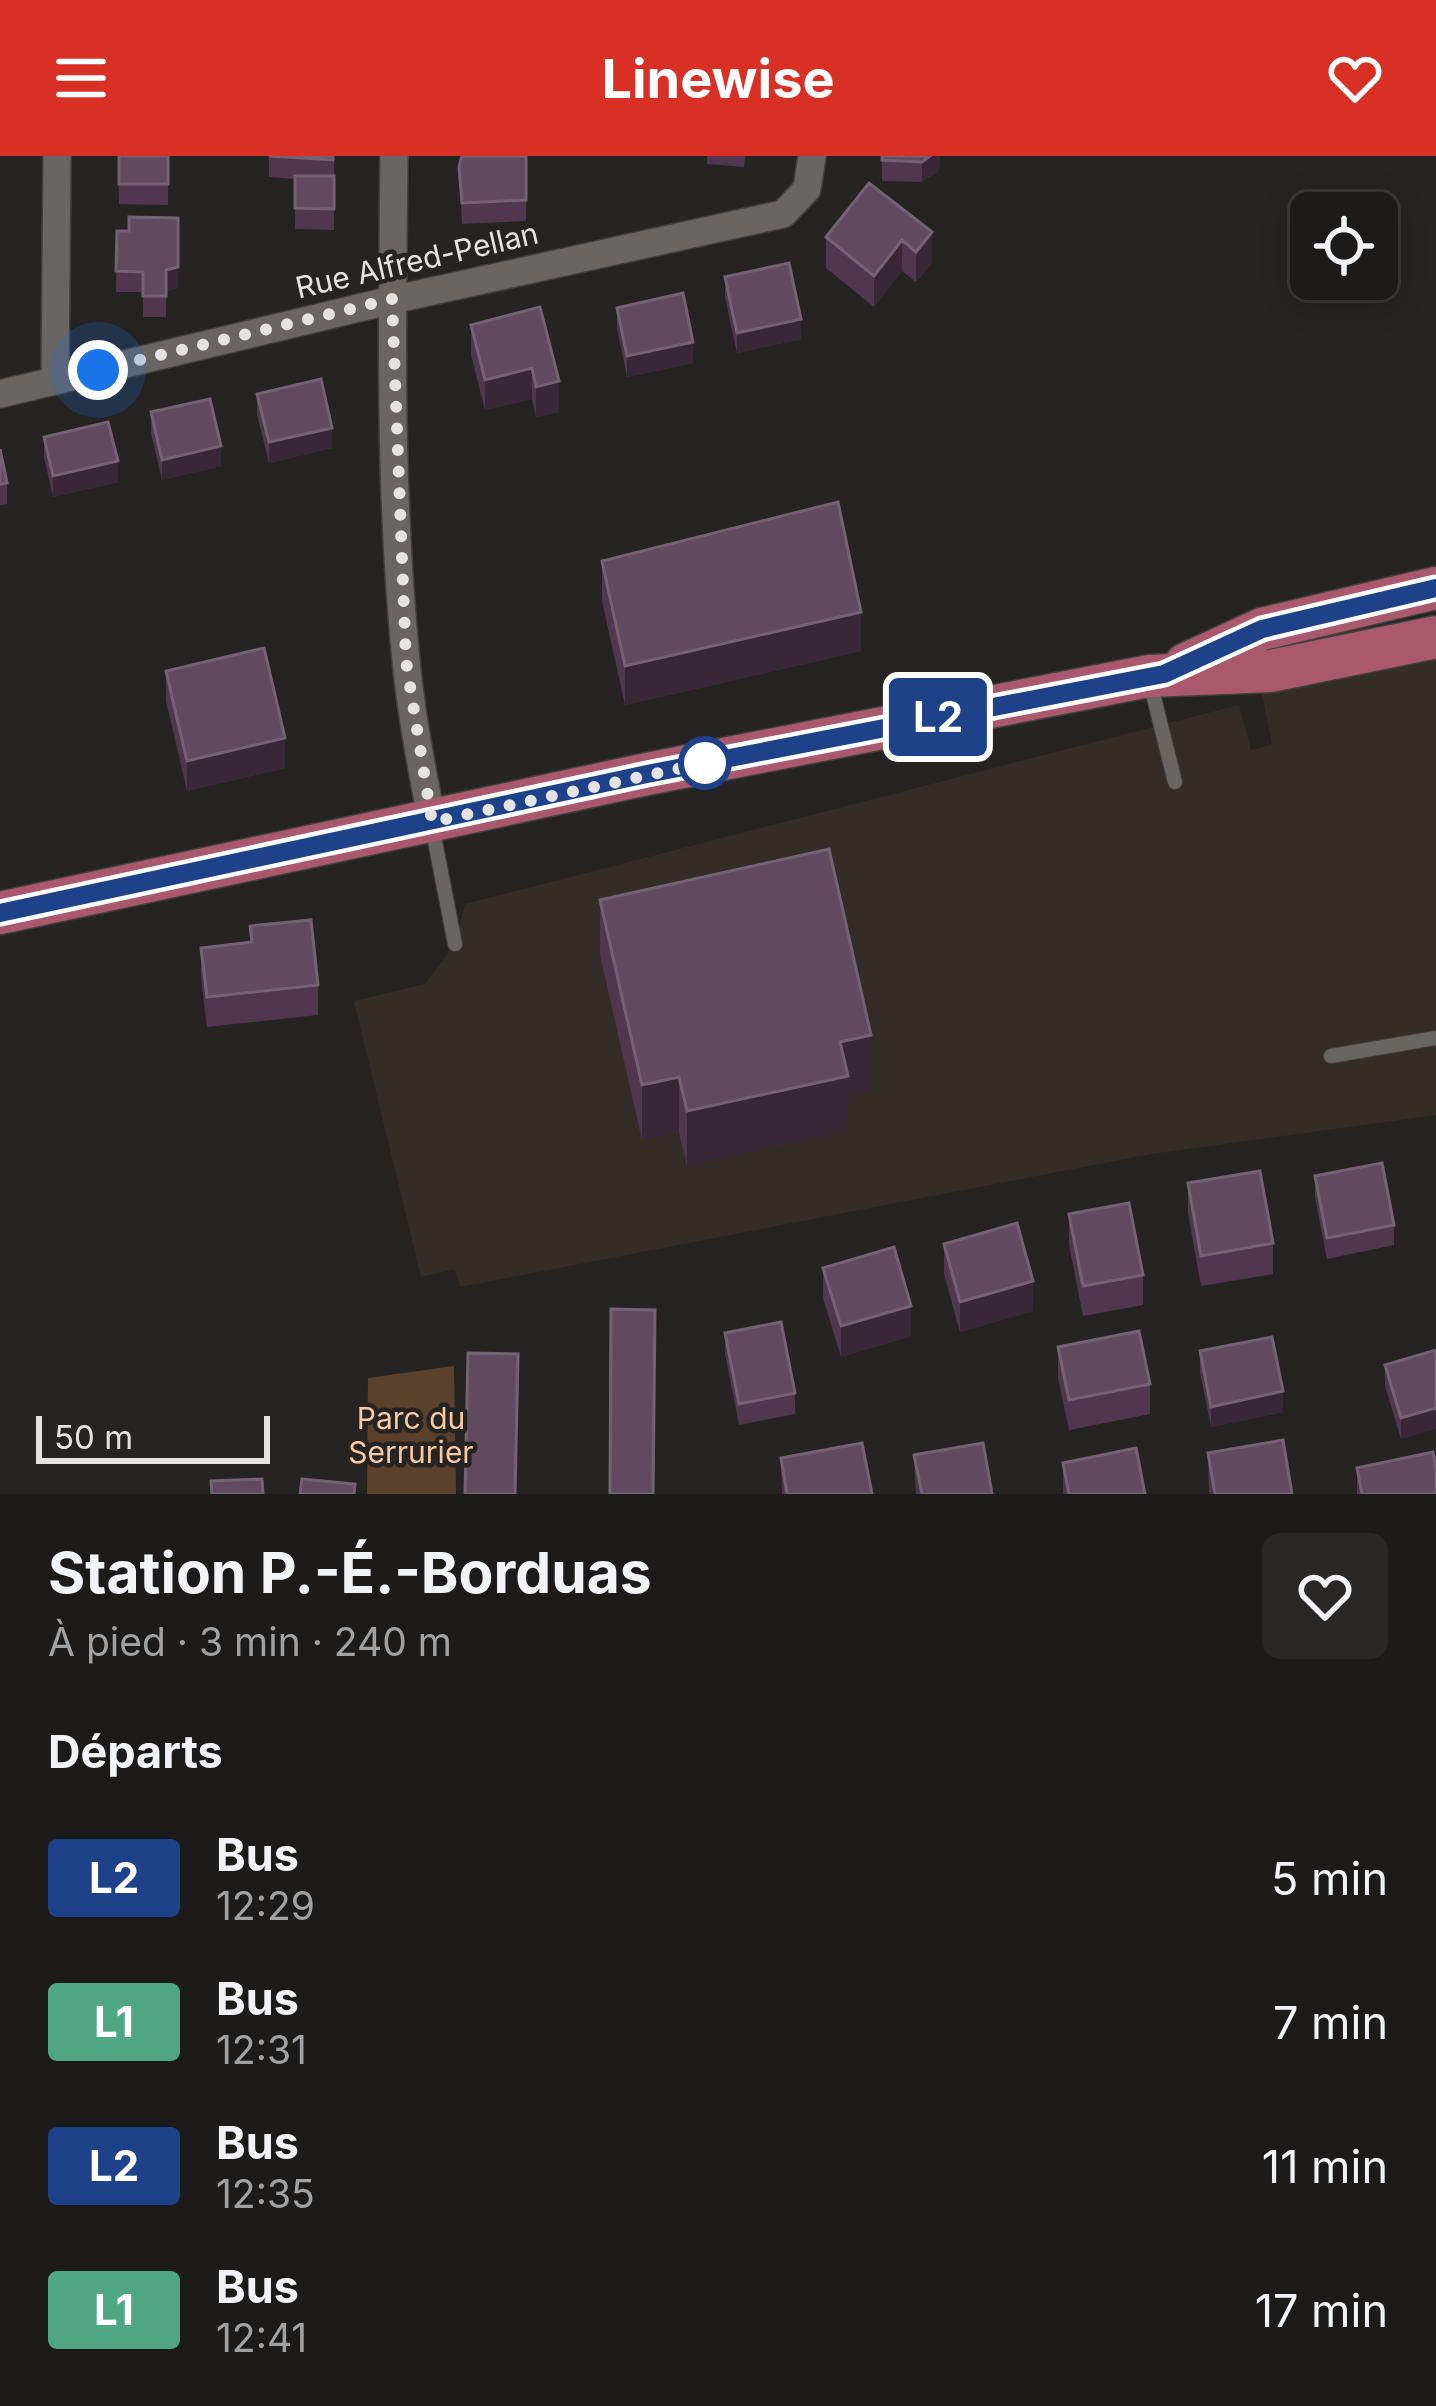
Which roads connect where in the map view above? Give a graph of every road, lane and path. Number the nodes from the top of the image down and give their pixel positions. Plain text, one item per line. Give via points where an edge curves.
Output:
1 (57, 156) edge
2 (394, 156) edge
3 (812, 156) edge
4 (392, 299) junction
5 (56, 381) junction
6 (0, 394) edge
7 (1436, 587) edge
8 (1436, 637) edge
9 (1156, 675) junction
10 (1174, 782) dead end
11 (432, 822) junction
12 (0, 913) edge
13 (455, 944) dead end
14 (1436, 1038) edge
15 (1330, 1056) dead end

1 - 5 street
2 - 4 street
3 - 4 street, Rue Alfred-Pellan via 808,189 783,214
4 - 5 street, Rue Alfred-Pellan
4 - 11 street via 406,661
5 - 6 street, Rue Alfred-Pellan
7 - 9 main road via 1262,629
8 - 9 main road via 1271,671
9 - 10 lane
9 - 11 main road
11 - 12 main road
11 - 13 lane
14 - 15 lane

